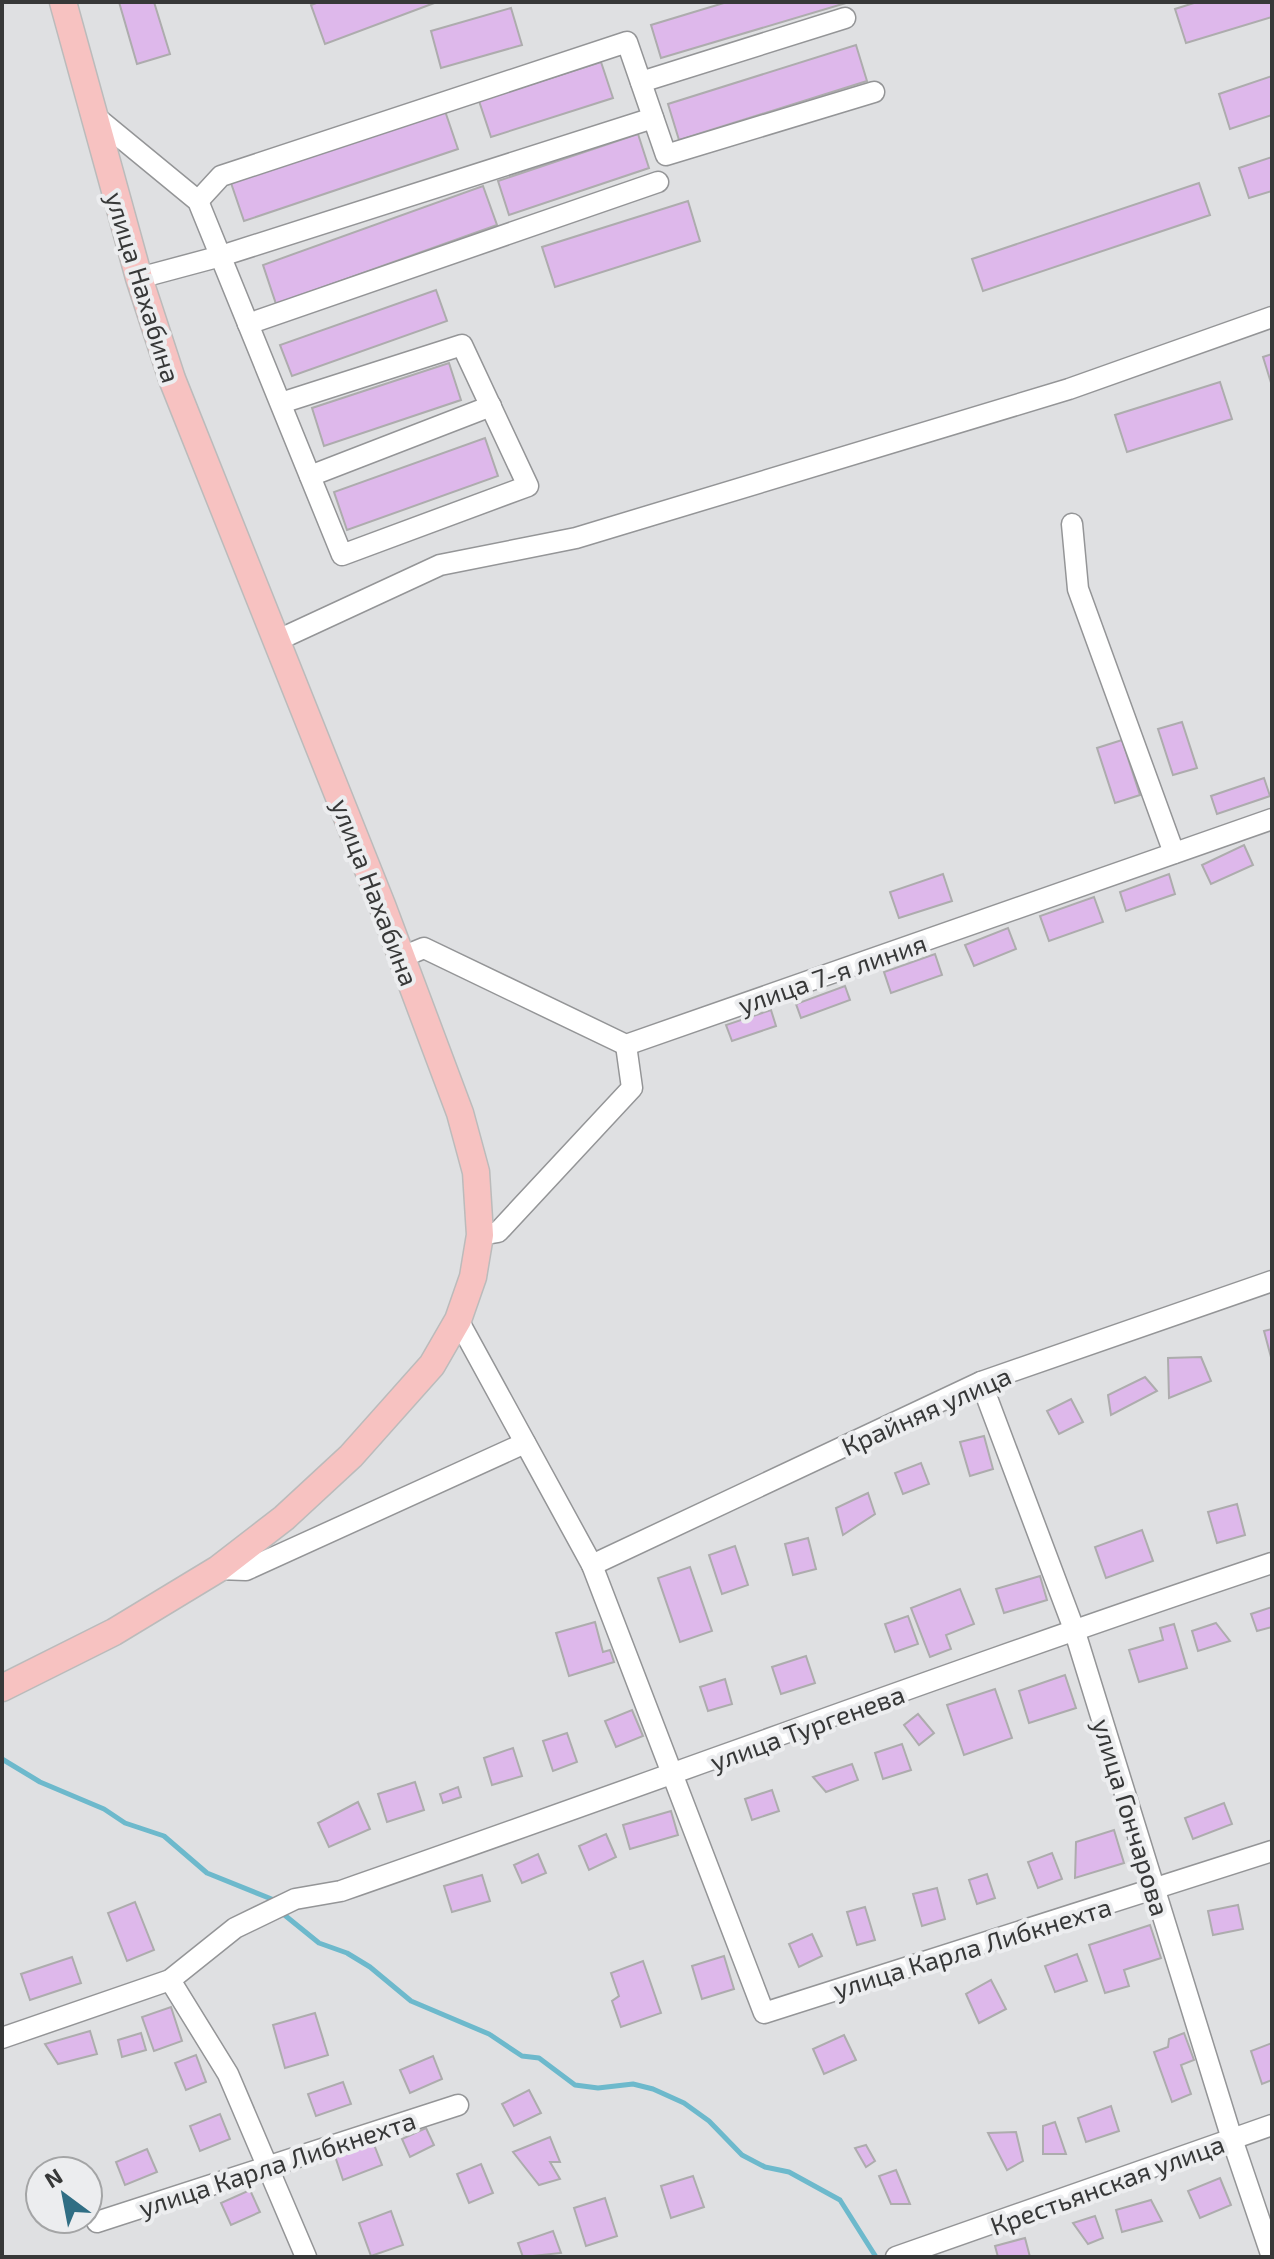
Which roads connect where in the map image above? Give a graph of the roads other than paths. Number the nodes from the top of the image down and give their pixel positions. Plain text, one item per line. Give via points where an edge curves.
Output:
1 (63, 2) edge
2 (845, 18) dead end
3 (641, 82) junction
4 (874, 92) dead end
5 (91, 113) junction
6 (653, 118) junction
7 (658, 182) dead end
8 (198, 201) junction
9 (221, 256) junction
10 (139, 278) junction
11 (1272, 317) edge
12 (248, 324) junction
13 (281, 403) junction
14 (491, 406) junction
15 (310, 476) junction
16 (1072, 524) dead end
17 (278, 640) junction
18 (1272, 819) edge
19 (1174, 853) junction
20 (402, 957) junction
21 (626, 1045) junction
22 (480, 1235) junction
23 (1272, 1281) edge
24 (458, 1320) junction
25 (981, 1382) junction
26 (525, 1443) junction
27 (1272, 1563) edge
28 (592, 1565) junction
29 (218, 1569) junction
30 (1074, 1629) junction
31 (2, 1688) edge
32 (674, 1776) junction
33 (1272, 1851) edge
34 (1154, 1890) junction
35 (170, 1980) junction
36 (2, 2038) edge
37 (458, 2105) dead end
38 (1272, 2125) edge
39 (1232, 2139) junction
40 (268, 2165) junction
41 (104, 2220) edge
42 (306, 2257) edge
43 (896, 2257) edge
44 (1272, 2257) edge

1 - 5 main road, улица Нахабина
2 - 3 street
3 - 6 street
3 - 8 street via 627,42 221,176
4 - 6 street via 666,155
5 - 8 street
5 - 10 main road, улица Нахабина
6 - 9 street
7 - 12 street
8 - 9 street
9 - 10 street
9 - 12 street
10 - 17 main road, улица Нахабина via 172,379
11 - 17 street via 1069,389 576,538 440,565
12 - 13 street
13 - 14 street via 462,345
13 - 15 street
14 - 15 street
14 - 15 street via 528,486 342,555
16 - 19 street via 1078,589
17 - 20 main road, улица Нахабина
18 - 19 street, улица 7-я линия
19 - 21 street, улица 7-я линия
20 - 21 street via 424,948
20 - 22 main road, улица Нахабина via 460,1113 476,1172
21 - 22 street via 632,1088 498,1232
22 - 24 main road, улица Нахабина
23 - 25 street, Крайняя улица
24 - 26 street
24 - 29 main road, улица Нахабина via 432,1365 351,1456
25 - 28 street, Крайняя улица
25 - 30 street, улица Гончарова
26 - 28 street
26 - 29 street via 246,1570
27 - 30 street, улица Тургенева
28 - 32 street
29 - 31 main road, улица Нахабина via 91,1644
30 - 32 street, улица Тургенева
30 - 34 street, улица Гончарова
32 - 34 street, улица Карла Либкнехта via 764,2013
32 - 35 street, улица Тургенева via 341,1891 295,1899 235,1928
33 - 34 street, улица Карла Либкнехта
34 - 39 street, улица Гончарова
35 - 36 street
35 - 40 street via 228,2074
37 - 40 street, улица Карла Либкнехта
38 - 39 street, Крестьянская улица
39 - 43 street, Крестьянская улица
39 - 44 street, улица Гончарова
40 - 41 street, улица Карла Либкнехта
40 - 42 street

